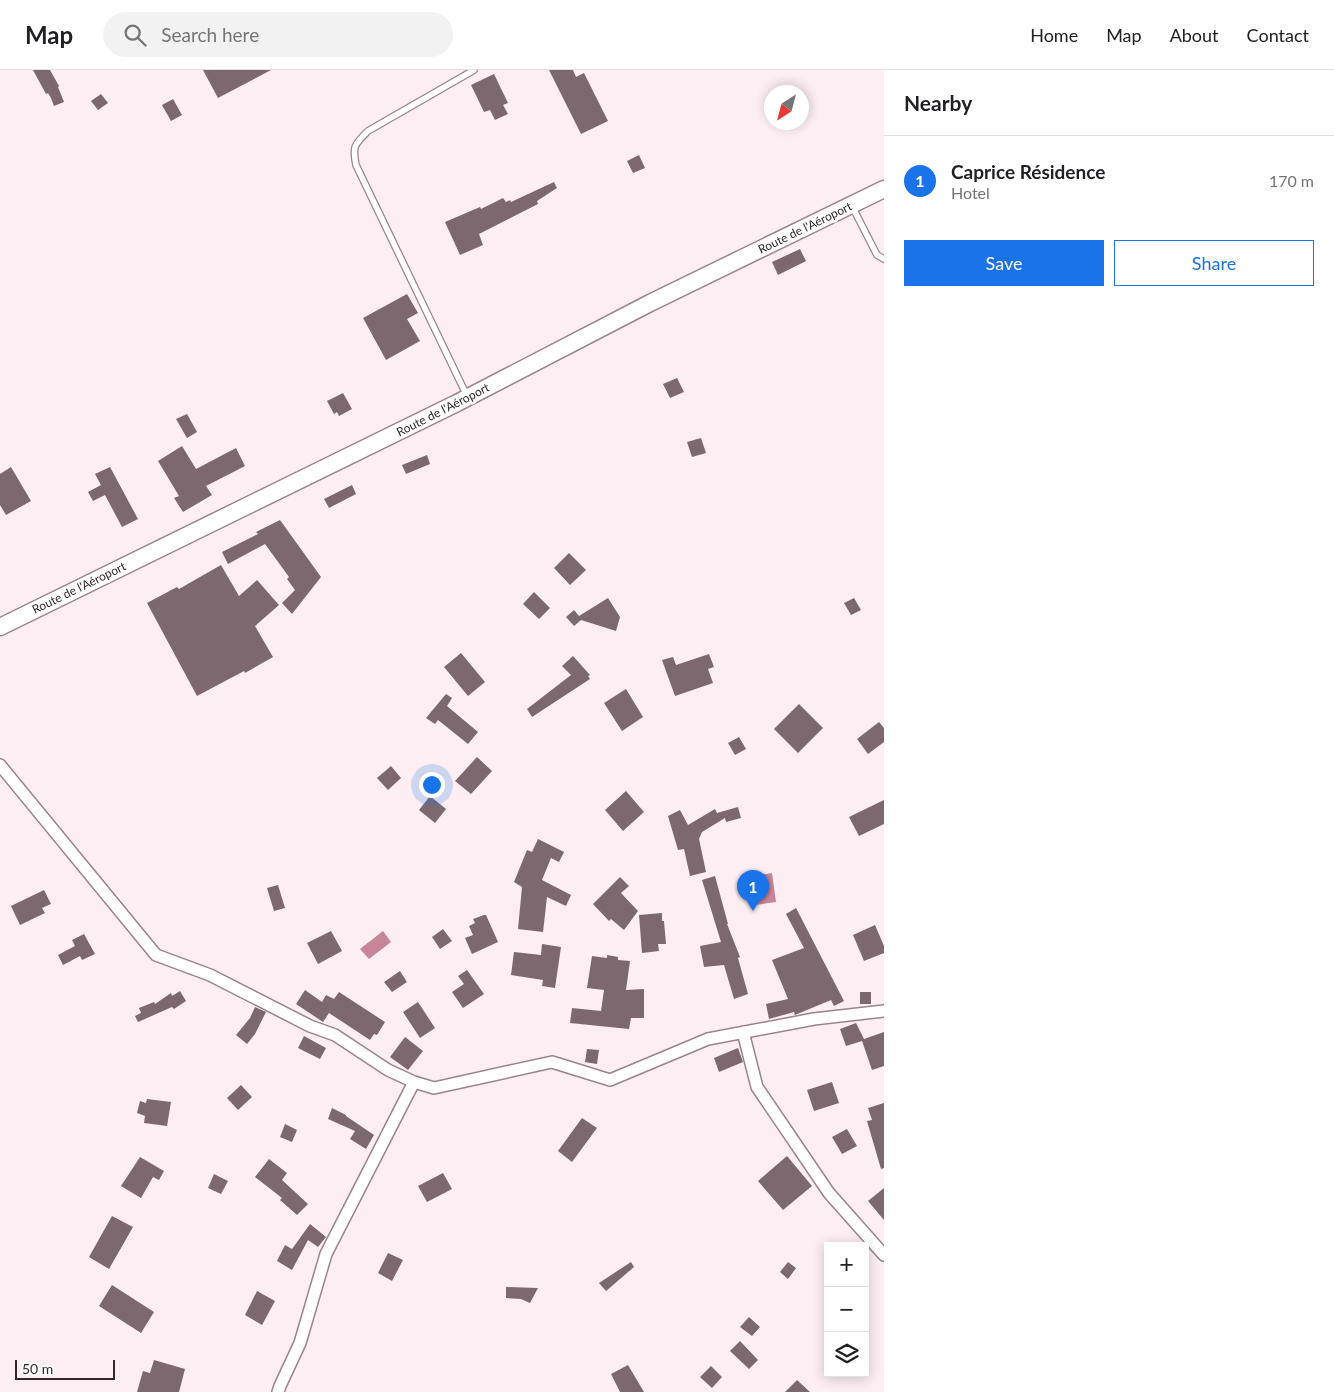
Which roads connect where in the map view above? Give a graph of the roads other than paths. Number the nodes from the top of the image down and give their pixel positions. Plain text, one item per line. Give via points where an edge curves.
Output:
1 (474, 70) edge
2 (884, 189) edge
3 (851, 205) junction
4 (884, 259) edge
5 (467, 398) junction
6 (0, 627) edge
7 (0, 765) edge
8 (884, 1011) edge
9 (744, 1032) junction
10 (414, 1082) junction
11 (884, 1255) edge
12 (278, 1392) edge

1 - 5 lane via 368,131 353,152 356,165
2 - 3 main road, Route de l'Aéroport
3 - 4 lane via 877,255
3 - 5 main road, Route de l'Aéroport via 650,303
5 - 6 main road, Route de l'Aéroport
7 - 10 street via 156,956 210,975 310,1026 335,1035 388,1070
8 - 9 street via 814,1018
9 - 10 street via 708,1038 610,1080 552,1062 434,1088
9 - 11 street via 757,1087 830,1193
10 - 12 street via 326,1254 300,1343

